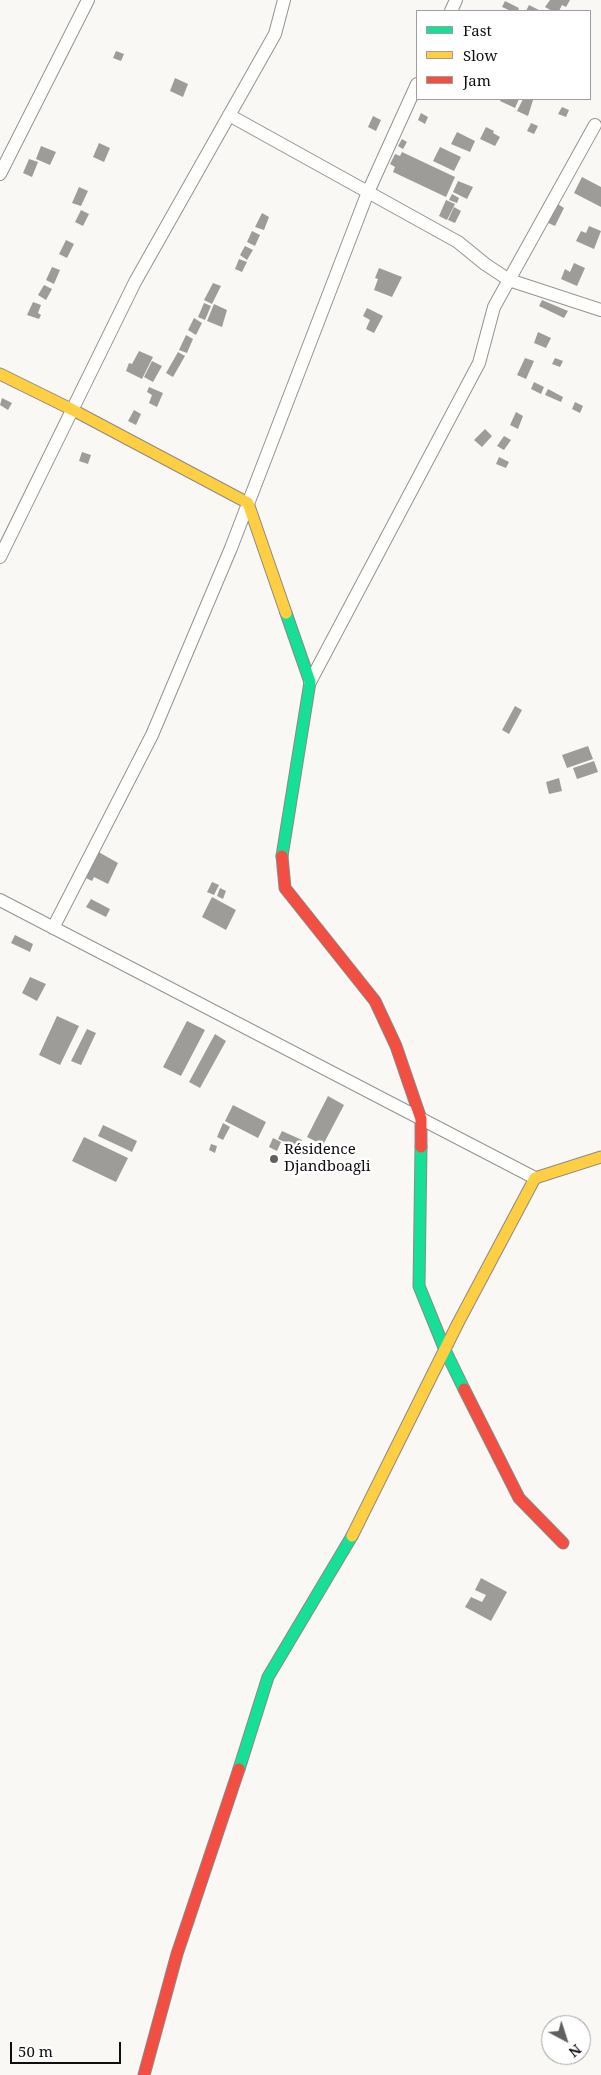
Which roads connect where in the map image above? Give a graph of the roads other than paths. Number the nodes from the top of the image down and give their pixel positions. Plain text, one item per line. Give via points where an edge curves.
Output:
1 (88, 0) edge
2 (284, 0) edge
3 (416, 86) edge
4 (229, 116) junction
5 (595, 125) dead end
6 (0, 174) edge
7 (368, 192) junction
8 (509, 280) junction
9 (601, 310) edge
10 (0, 374) edge
11 (73, 410) junction
12 (248, 503) junction
13 (0, 557) edge
14 (310, 682) junction
15 (0, 900) edge
16 (53, 928) junction
17 (421, 1119) junction
18 (601, 1157) edge
19 (535, 1178) junction
20 (445, 1350) junction
21 (563, 1543) dead end
22 (144, 2075) edge

1 - 6 street
2 - 4 street via 275,34
3 - 7 street
4 - 7 street
4 - 11 street via 135,282
5 - 8 street
7 - 8 street via 458,242
7 - 12 street
8 - 9 street
8 - 14 street via 494,307 479,364
10 - 11 street
11 - 12 street
11 - 13 street
12 - 14 street
12 - 16 street via 152,734
14 - 17 street via 282,856 284,888 375,1001 396,1046
15 - 16 street
16 - 17 street
17 - 19 street
17 - 20 street via 419,1286
18 - 19 street
19 - 20 street
20 - 21 street via 519,1498
20 - 22 street via 353,1535 268,1677 177,1954

